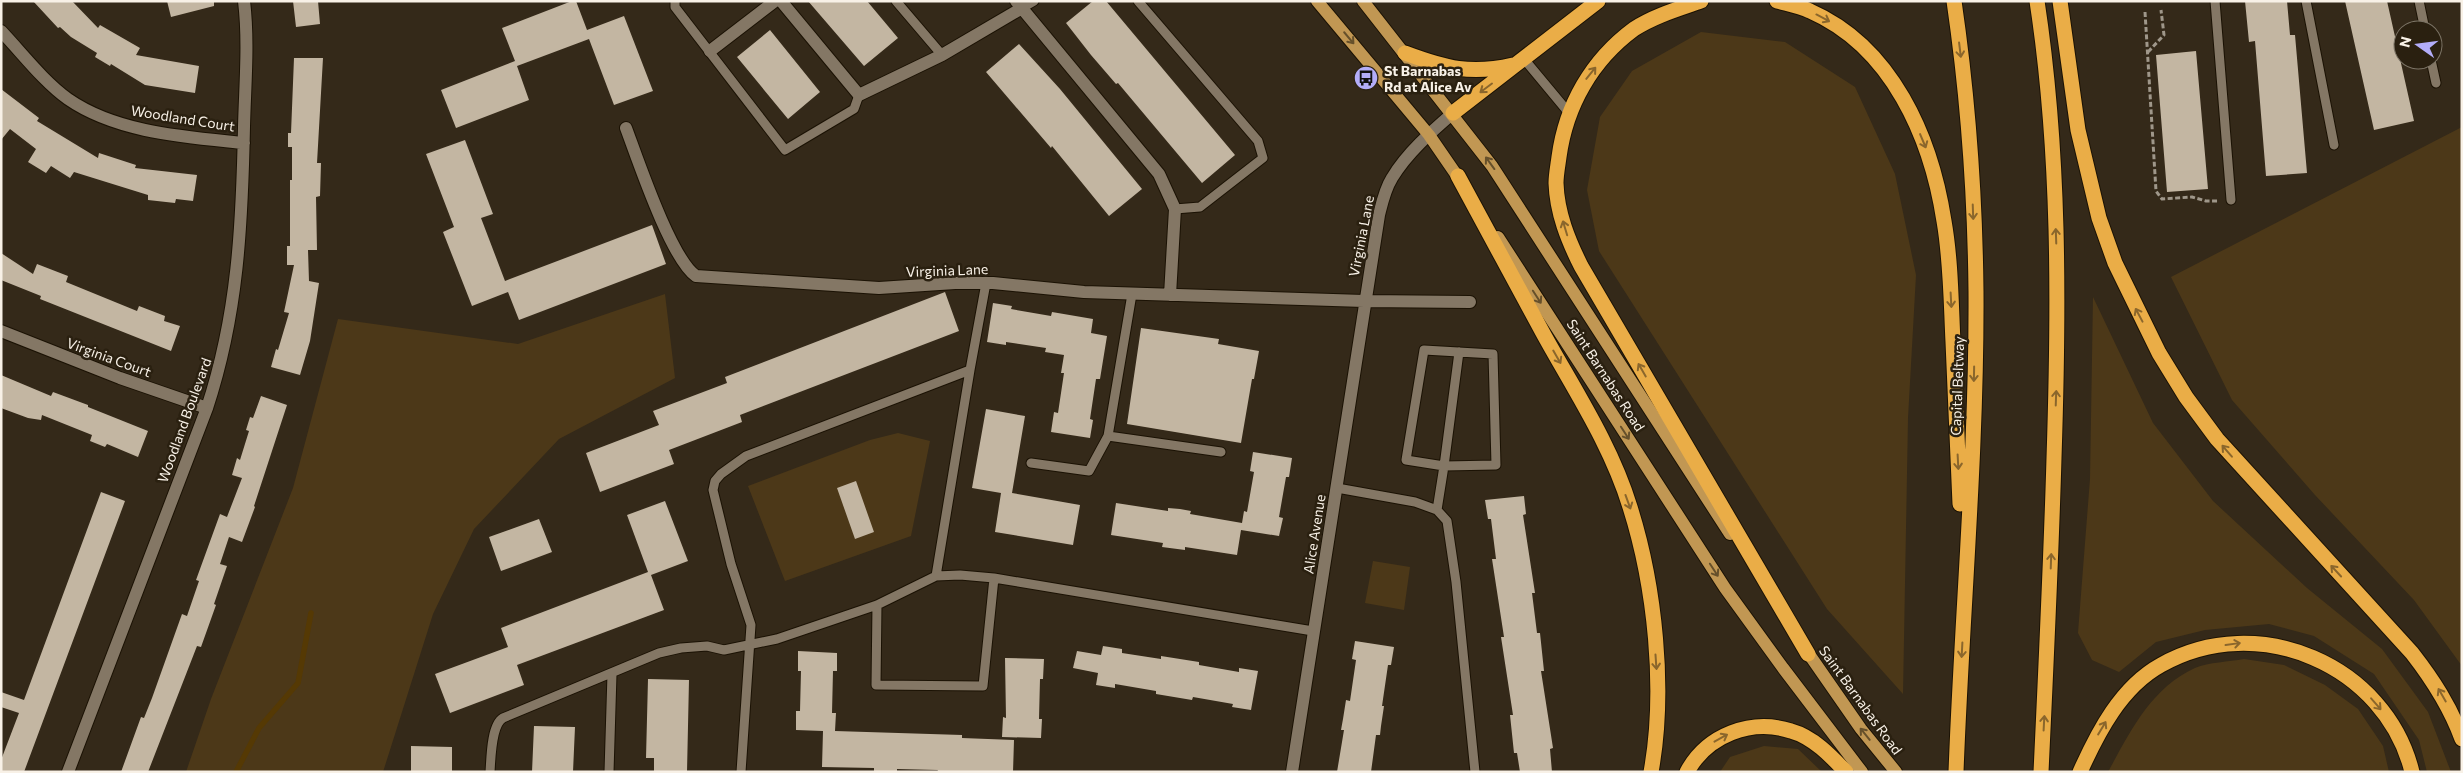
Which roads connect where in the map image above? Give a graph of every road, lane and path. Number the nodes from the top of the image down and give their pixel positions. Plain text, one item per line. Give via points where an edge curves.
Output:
1 (244, 1) edge
2 (675, 1) edge
3 (774, 1) edge
4 (780, 1) edge
5 (896, 1) edge
6 (1034, 1) edge
7 (1138, 1) edge
8 (1317, 1) edge
9 (1363, 1) edge
10 (1598, 1) edge
11 (1700, 1) edge
12 (1777, 1) edge
13 (1954, 1) edge
14 (2037, 1) edge
15 (2060, 1) edge
16 (2215, 1) edge
17 (2306, 1) edge
18 (2419, 1) edge
19 (1019, 5) edge
20 (2161, 10) dead end
21 (2145, 12) dead end
22 (2423, 20) edge
23 (1, 31) edge
24 (710, 50) junction
25 (2148, 52) junction
26 (1404, 53) junction
27 (942, 56) junction
28 (1522, 61) junction
29 (2433, 70) edge
30 (2436, 83) dead end
31 (859, 95) junction
32 (1569, 113) junction
33 (1453, 114) junction
34 (626, 128) dead end
35 (1429, 135) junction
36 (244, 142) junction
37 (2334, 145) dead end
38 (1458, 176) junction
39 (2232, 200) joint
40 (1175, 209) junction
41 (986, 283) junction
42 (1132, 294) junction
43 (1170, 295) junction
44 (1364, 301) junction
45 (1470, 302) dead end
46 (1, 331) edge
47 (1459, 352) junction
48 (970, 370) junction
49 (207, 408) junction
50 (1108, 436) junction
51 (1221, 452) dead end
52 (1031, 463) dead end
53 (1444, 466) junction
54 (1337, 488) junction
55 (1437, 510) junction
56 (936, 576) junction
57 (994, 578) junction
58 (1965, 602) junction
59 (877, 605) junction
60 (1313, 630) junction
61 (751, 645) junction
62 (1808, 654) junction
63 (612, 674) junction
64 (2462, 739) edge
65 (1957, 770) edge
66 (68, 772) edge
67 (490, 772) edge
68 (609, 772) edge
69 (742, 772) edge
70 (1292, 772) edge
71 (1475, 772) edge
72 (1651, 772) edge
73 (1687, 772) edge
74 (1846, 772) edge
75 (1862, 772) edge
76 (1896, 772) edge
77 (2041, 772) edge
78 (2080, 772) edge
79 (2412, 772) edge

1 - 36 street, Woodland Boulevard
2 - 24 lane via 675,7
3 - 24 street
4 - 31 street
5 - 27 lane
6 - 19 lane
7 - 40 lane via 1258,141 1263,158 1200,207
8 -> 35 main road, Saint Barnabas Road
9 - 26 main road, Saint Barnabas Road
10 - 28 highway
32 -> 11 highway via 1585,81 1609,51 1635,29 1667,12
12 -> 58 highway via 1808,10 1838,26 1866,48 1889,75 1925,145 1944,221 1949,262
13 -> 58 highway, Capital Beltway via 1966,102 1976,291
77 -> 14 highway via 2050,596 2058,287 2048,109
64 -> 15 highway via 2454,716 2429,675 2217,439 2158,353 2115,263 2099,218 2078,130
16 - 39 lane
17 - 37 lane
18 - 22 lane
19 - 27 street
19 - 40 street via 1159,174
20 - 25 path via 2164,35
21 - 25 path
23 - 36 street, Woodland Court via 60,93 90,111 163,133
24 - 31 lane via 785,150 854,110
25 - 39 path via 2156,191 2162,199
26 - 28 highway via 1436,65 1474,71
26 - 33 main road, Saint Barnabas Road
27 - 31 street
28 - 32 lane
28 -> 33 highway
29 - 30 lane
62 -> 32 highway via 1569,242 1561,217 1556,182
33 - 35 street, Virginia Lane
62 -> 33 main road, Saint Barnabas Road via 1587,310 1492,166
34 - 41 street, Virginia Lane via 657,209 680,257 696,276 879,288
35 - 38 main road, Saint Barnabas Road
35 - 44 street, Virginia Lane via 1397,170 1386,192 1375,231
36 - 49 street, Woodland Boulevard via 237,272 221,366
38 -> 72 highway via 1593,420 1630,506 1642,550 1654,642 1657,683
38 -> 75 main road, Saint Barnabas Road via 1725,588
40 - 43 street
41 - 42 street, Virginia Lane
41 - 48 lane
42 - 43 street, Virginia Lane
42 - 50 lane
43 - 44 street, Virginia Lane
44 - 45 street, Virginia Lane
44 - 54 street, Alice Avenue
46 - 49 street, Virginia Court
47 - 53 lane
47 - 53 lane via 1424,350 1406,460
47 - 53 lane via 1493,354 1496,465
48 - 56 lane
48 - 61 lane via 746,456 715,481 714,500 749,615
49 - 66 street, Woodland Boulevard
50 - 51 lane
50 - 52 lane via 1089,471
53 - 55 lane
54 - 55 lane via 1415,502
54 - 60 street, Alice Avenue
55 - 71 lane via 1447,521 1456,582
56 - 57 lane
56 - 59 lane
57 - 59 lane via 983,686 876,685
57 - 60 lane
58 -> 65 highway, Capital Beltway
59 - 61 lane
60 - 70 street, Alice Avenue
61 - 63 lane via 724,650 707,646 681,648 659,653
61 - 69 lane
76 -> 62 main road, Saint Barnabas Road via 1860,729
63 - 67 lane via 500,720 494,733
63 - 68 lane
73 -> 74 highway via 1707,746 1727,734 1747,727 1771,726 1793,731 1810,741 1829,754
78 -> 79 highway via 2114,709 2135,685 2160,665 2186,653 2242,643 2274,644 2301,652 2330,664 2354,681 2395,727

